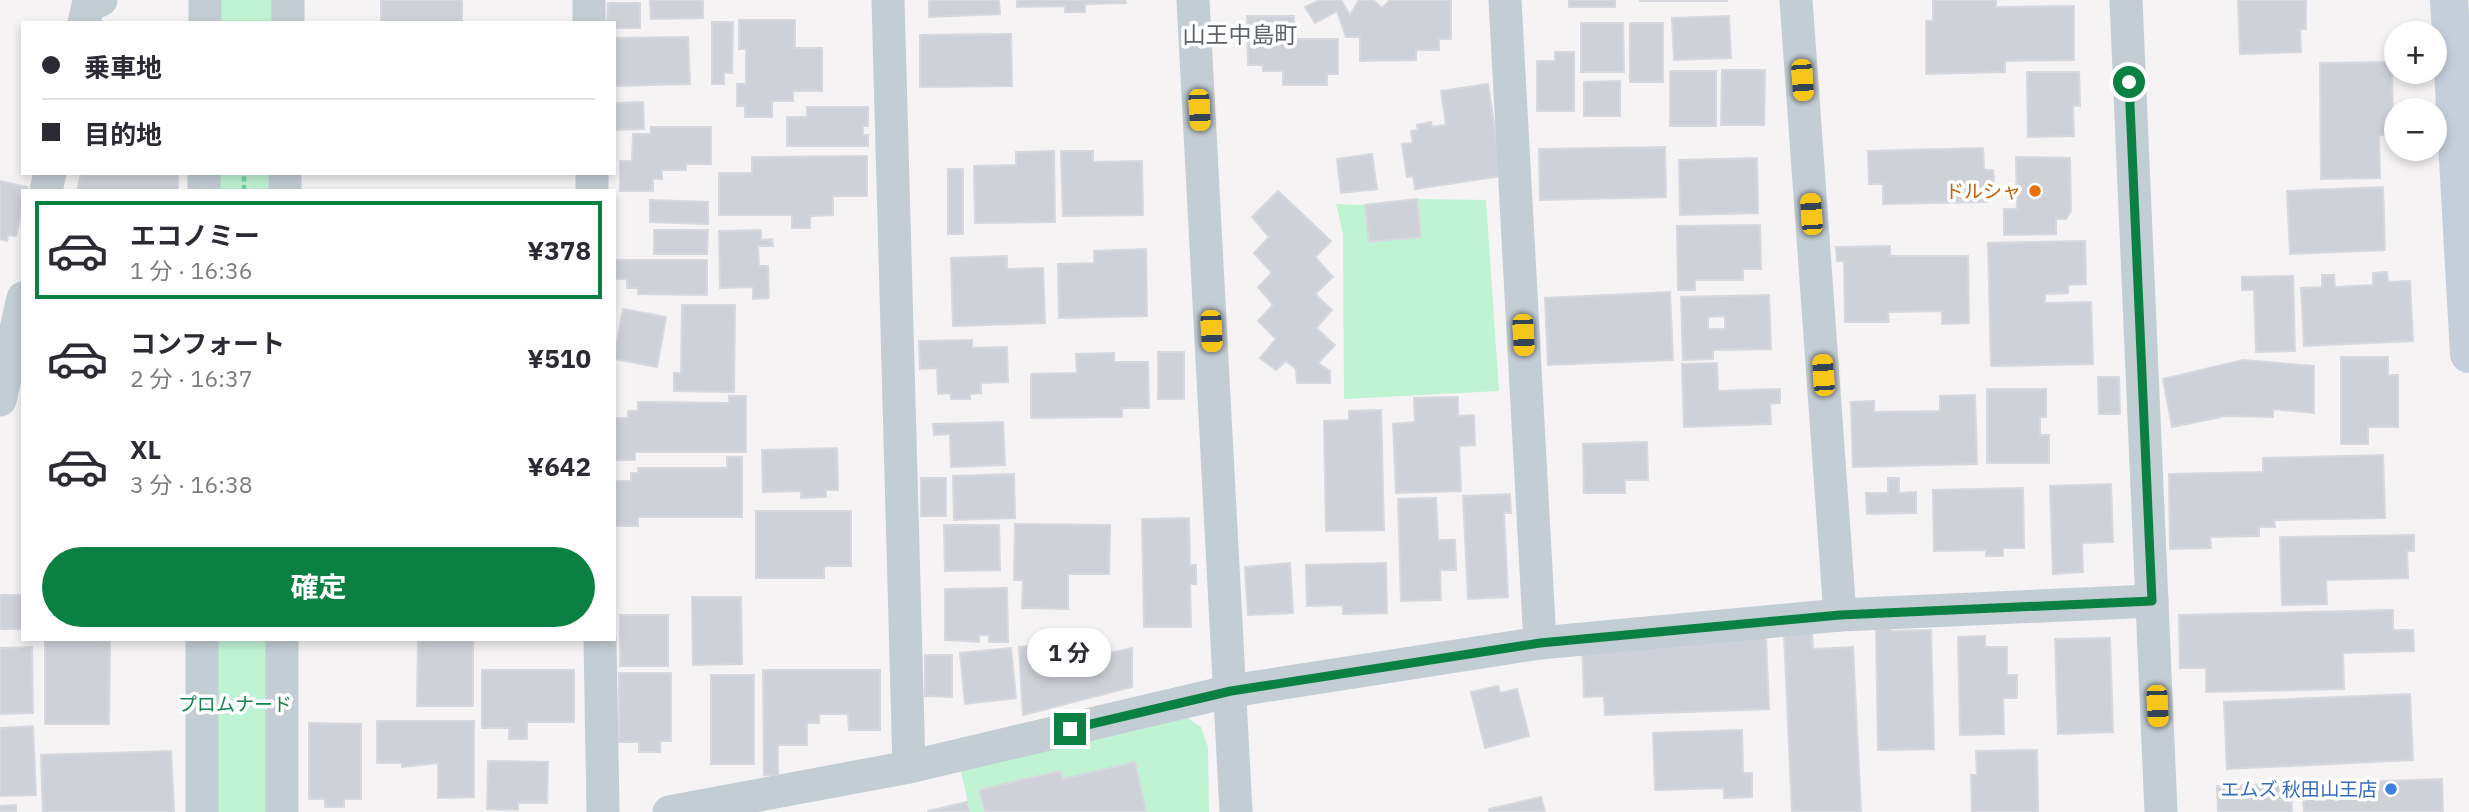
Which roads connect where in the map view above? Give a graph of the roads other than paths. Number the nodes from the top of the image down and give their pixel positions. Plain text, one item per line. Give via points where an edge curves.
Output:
1 (101, 0) edge
2 (205, 0) edge
3 (288, 0) edge
4 (589, 0) edge
5 (888, 0) edge
6 (1193, 0) edge
7 (1505, 0) edge
8 (1796, 0) edge
9 (2126, 0) edge
10 (2449, 0) edge
11 (84, 21) edge
12 (205, 21) edge
13 (288, 21) edge
14 (589, 21) edge
15 (21, 307) edge
16 (2469, 355) edge
17 (0, 400) edge
18 (2152, 601) junction
19 (1840, 615) junction
20 (202, 641) edge
21 (282, 641) edge
22 (600, 641) edge
23 (1540, 643) junction
24 (1231, 691) junction
25 (909, 767) junction
26 (202, 812) edge
27 (282, 812) edge
28 (603, 812) edge
29 (668, 812) edge
30 (1236, 812) edge
31 (2161, 812) edge

1 - 11 street via 88,5
2 - 12 street
3 - 13 street
4 - 14 street
5 - 25 street
6 - 24 street
7 - 23 street
8 - 19 street
9 - 18 street
10 - 16 street
15 - 17 street
18 - 19 street
18 - 31 street
19 - 23 street
20 - 26 street
21 - 27 street
22 - 28 street
23 - 24 street
24 - 25 street
24 - 30 street
25 - 29 street

